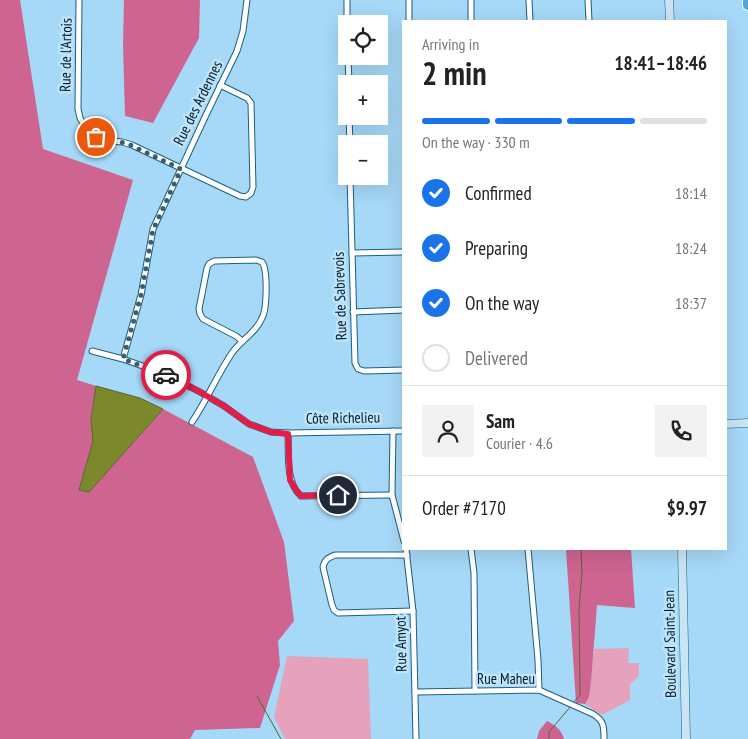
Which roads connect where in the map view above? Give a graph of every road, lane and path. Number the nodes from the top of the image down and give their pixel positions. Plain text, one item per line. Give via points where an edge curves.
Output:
1 (79, 0) edge
2 (247, 0) edge
3 (347, 0) edge
4 (409, 0) edge
5 (471, 0) edge
6 (529, 0) edge
7 (588, 0) edge
8 (669, 0) edge
9 (748, 0) edge
10 (748, 5) edge
11 (347, 15) edge
12 (409, 20) edge
13 (471, 20) edge
14 (530, 20) edge
15 (589, 20) edge
16 (670, 20) edge
17 (220, 85) junction
18 (181, 169) junction
19 (350, 185) edge
20 (402, 252) edge
21 (352, 253) junction
22 (402, 310) edge
23 (353, 312) junction
24 (242, 342) junction
25 (92, 351) dead end
26 (123, 359) junction
27 (402, 370) edge
28 (208, 396) junction
29 (192, 422) dead end
30 (745, 423) edge
31 (727, 424) edge
32 (393, 431) junction
33 (402, 431) edge
34 (288, 434) junction
35 (392, 495) junction
36 (402, 532) edge
37 (471, 550) edge
38 (528, 550) edge
39 (682, 550) edge
40 (407, 552) edge
41 (413, 611) junction
42 (539, 690) junction
43 (475, 691) junction
44 (415, 692) junction
45 (416, 739) edge
46 (604, 739) edge
47 (686, 739) edge

1 - 18 street, Rue de l'Artois via 78,109 84,125 100,138 128,144
2 - 17 street, Rue des Ardennes via 238,47
3 - 11 street
4 - 12 street
5 - 13 street
6 - 14 street
7 - 15 street
8 - 16 street
9 - 10 highway
17 - 18 street, Rue des Ardennes
17 - 18 street, Rue de l'Artois via 247,98 251,104 252,192 246,197 240,196
18 - 26 street, Rue des Ardennes via 153,230 141,295
19 - 21 street, Rue de Sabrevois
20 - 21 street
21 - 23 street, Rue de Sabrevois
22 - 23 street
23 - 27 street, Rue de Sabrevois via 357,367 364,371
24 - 24 street via 264,316 265,266 256,260 214,261 207,268 200,314
24 - 28 street
25 - 26 street, Côte Richelieu
26 - 28 street, Côte Richelieu via 174,378
28 - 29 street
28 - 34 street, Côte Richelieu via 249,424
30 - 31 street
32 - 33 street, Côte Richelieu
32 - 34 street, Côte Richelieu
32 - 35 street
34 - 35 street via 290,480 301,496
35 - 36 street
37 - 43 street
38 - 42 street
39 - 47 street, Boulevard Saint-Jean
40 - 41 street, Rue Amyot
40 - 41 street via 335,556 328,558 323,567 332,605 338,613
41 - 44 street, Rue Amyot
42 - 43 street, Rue Maheu
42 - 46 street, Rue Maheu via 600,718
43 - 44 street, Rue Maheu
44 - 45 street, Rue Amyot

